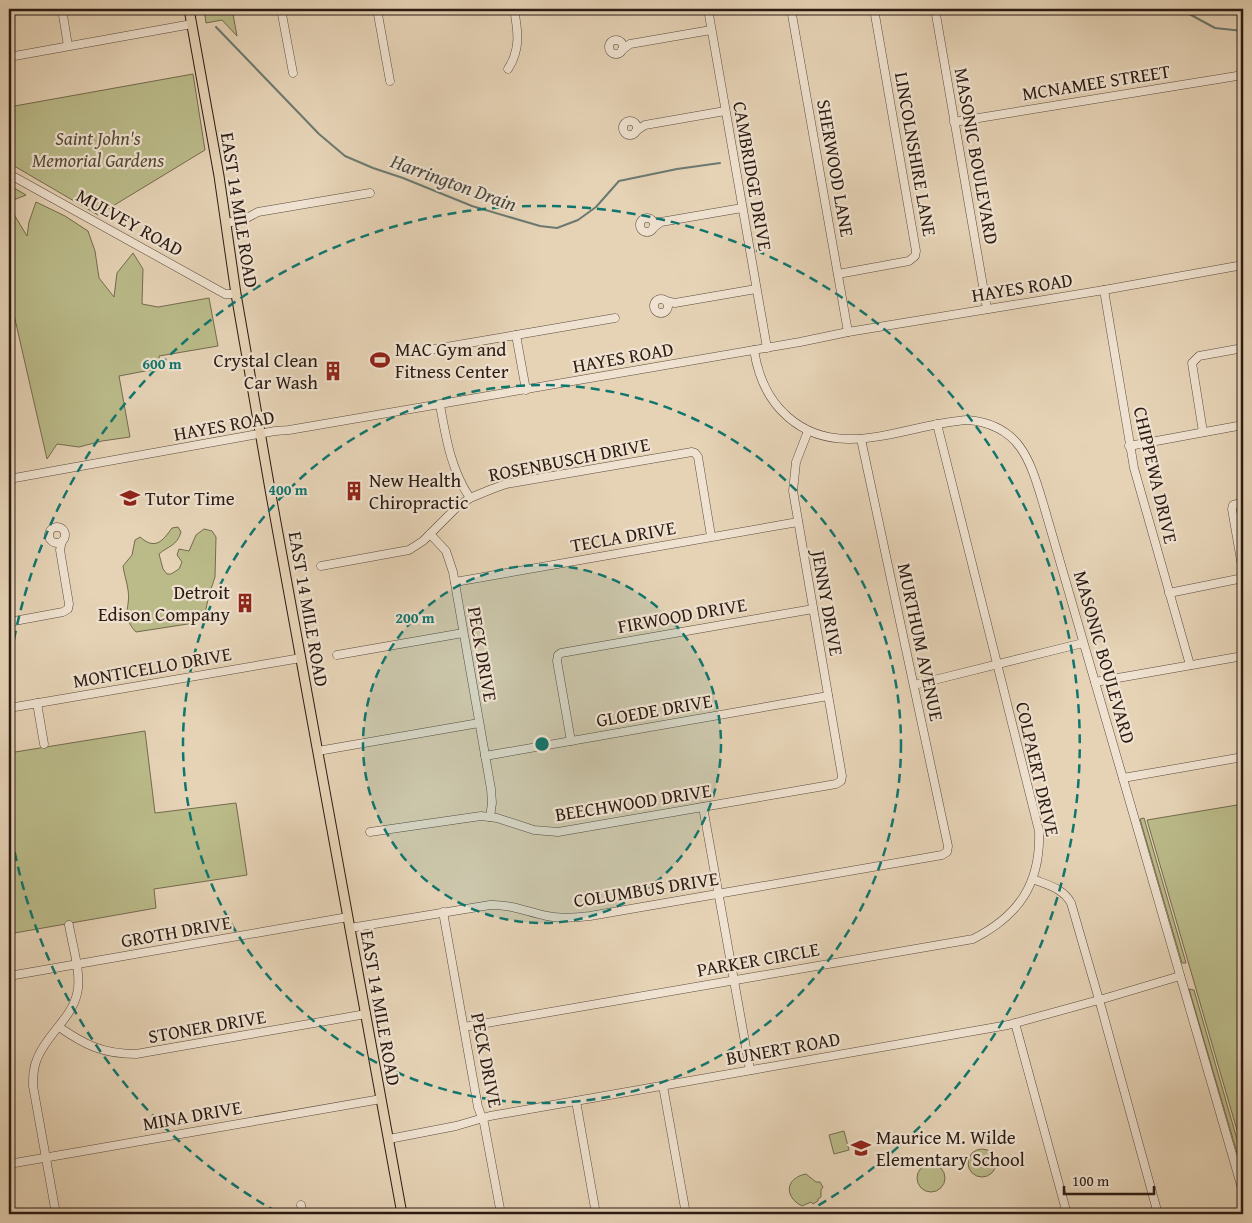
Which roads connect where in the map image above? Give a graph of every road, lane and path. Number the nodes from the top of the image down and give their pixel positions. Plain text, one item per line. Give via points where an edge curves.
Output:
1 (62, 9) edge
2 (189, 9) edge
3 (281, 9) edge
4 (376, 9) edge
5 (514, 9) edge
6 (708, 9) edge
7 (791, 9) edge
8 (874, 9) edge
9 (935, 9) edge
10 (192, 24) junction
11 (711, 30) junction
12 (68, 46) junction
13 (621, 46) dead end
14 (9, 57) edge
15 (508, 69) dead end
16 (293, 73) dead end
17 (1243, 75) edge
18 (390, 81) dead end
19 (725, 111) junction
20 (954, 122) junction
21 (636, 127) dead end
22 (9, 174) edge
23 (370, 193) dead end
24 (742, 208) junction
25 (226, 223) junction
26 (652, 224) dead end
27 (1243, 265) edge
28 (838, 274) junction
29 (756, 289) junction
30 (1104, 290) junction
31 (236, 294) junction
32 (666, 305) dead end
33 (986, 308) junction
34 (614, 318) dead end
35 (848, 332) junction
36 (516, 335) junction
37 (767, 348) junction
38 (1243, 348) edge
39 (754, 350) junction
40 (417, 352) dead end
41 (526, 390) junction
42 (440, 405) junction
43 (937, 424) junction
44 (1243, 425) edge
45 (808, 431) junction
46 (1203, 432) junction
47 (260, 433) junction
48 (861, 439) junction
49 (1129, 446) junction
50 (9, 479) edge
51 (470, 498) junction
52 (1243, 502) edge
53 (798, 522) junction
54 (430, 534) junction
55 (710, 536) junction
56 (59, 545) dead end
57 (321, 566) dead end
58 (1243, 572) edge
59 (1243, 578) edge
60 (454, 582) junction
61 (1170, 593) junction
62 (813, 609) junction
63 (9, 622) edge
64 (463, 634) junction
65 (1083, 642) junction
66 (337, 656) dead end
67 (1243, 656) edge
68 (301, 658) junction
69 (997, 665) junction
70 (1190, 665) junction
71 (1095, 682) junction
72 (914, 685) junction
73 (828, 696) junction
74 (37, 704) junction
75 (9, 708) edge
76 (479, 723) junction
77 (571, 741) junction
78 (44, 744) dead end
79 (318, 751) junction
80 (485, 756) junction
81 (1243, 757) edge
82 (1124, 778) junction
83 (841, 781) joint
84 (703, 807) junction
85 (490, 816) junction
86 (370, 832) dead end
87 (947, 852) joint
88 (1033, 879) junction
89 (719, 894) junction
90 (443, 912) junction
91 (348, 917) junction
92 (69, 925) dead end
93 (350, 928) junction
94 (76, 965) junction
95 (9, 976) edge
96 (1180, 976) junction
97 (734, 980) junction
98 (1099, 1000) junction
99 (366, 1014) junction
100 (1015, 1023) junction
101 (58, 1027) junction
102 (464, 1027) junction
103 (750, 1070) junction
104 (663, 1086) junction
105 (381, 1098) junction
106 (576, 1101) junction
107 (482, 1118) junction
108 (389, 1139) junction
109 (46, 1157) junction
110 (9, 1164) edge
111 (1242, 1183) edge
112 (1243, 1192) edge
113 (301, 1205) dead end
114 (56, 1214) edge
115 (302, 1214) edge
116 (402, 1214) edge
117 (501, 1214) edge
118 (596, 1214) edge
119 (686, 1214) edge
120 (1067, 1214) edge
121 (1158, 1214) edge

1 - 12 street
2 - 10 main road, EAST 14 MILE ROAD
3 - 16 street
4 - 18 street
5 - 15 street via 517,50
6 - 11 street, CAMBRIDGE DRIVE
7 - 28 street, SHERWOOD LANE
8 - 28 street, LINCOLNSHIRE LANE via 916,251 909,261
9 - 20 street, MASONIC BOULEVARD
10 - 12 street
10 - 25 main road, EAST 14 MILE ROAD
11 - 13 street
11 - 19 street, CAMBRIDGE DRIVE
12 - 14 street
17 - 20 street, MCNAMEE STREET
19 - 21 street
19 - 24 street, CAMBRIDGE DRIVE
20 - 33 street, MASONIC BOULEVARD
22 - 31 street, MULVEY ROAD via 225,294
23 - 25 street via 258,212 243,220
24 - 26 street
24 - 29 street, CAMBRIDGE DRIVE
25 - 31 main road, EAST 14 MILE ROAD
27 - 30 street, HAYES ROAD
28 - 35 street, SHERWOOD LANE
29 - 32 street
29 - 37 street, CAMBRIDGE DRIVE
30 - 33 street, HAYES ROAD
30 - 49 street, CHIPPEWA DRIVE
31 - 47 main road, EAST 14 MILE ROAD
33 - 35 street, HAYES ROAD
34 - 36 street
35 - 37 street, HAYES ROAD
36 - 40 street
36 - 41 street
37 - 39 street, HAYES ROAD
38 - 46 street via 1195,359 1192,368
39 - 41 street, HAYES ROAD
39 - 45 street, MASONIC BOULEVARD via 759,375 771,399 781,412
41 - 42 street, HAYES ROAD
42 - 47 street, HAYES ROAD
42 - 51 street via 449,452 458,478
43 - 48 street, MASONIC BOULEVARD
43 - 65 street, MASONIC BOULEVARD via 968,420 987,423 1007,434 1025,452 1037,481
43 - 69 street, COLPAERT DRIVE
44 - 46 street
45 - 48 street, MASONIC BOULEVARD via 836,439
45 - 53 street, JENNY DRIVE via 794,472 793,491
46 - 49 street
47 - 50 street, HAYES ROAD
47 - 68 main road, EAST 14 MILE ROAD
48 - 72 street, MURTHUM AVENUE
49 - 61 street, CHIPPEWA DRIVE
51 - 54 street, ROSENBUSCH DRIVE
51 - 55 street, ROSENBUSCH DRIVE via 506,484 695,452
52 - 58 street via 1233,505 1232,509
53 - 55 street, TECLA DRIVE
53 - 62 street, JENNY DRIVE
54 - 57 street, ROSENBUSCH DRIVE via 409,550
54 - 60 street, PECK DRIVE via 446,551
55 - 60 street, TECLA DRIVE
56 - 63 street via 68,609
59 - 61 street
60 - 64 street, PECK DRIVE
61 - 70 street, CHIPPEWA DRIVE
62 - 73 street, JENNY DRIVE
62 - 77 street, FIRWOOD DRIVE via 558,655
64 - 66 street
64 - 76 street, PECK DRIVE
65 - 69 street
65 - 71 street, MASONIC BOULEVARD
67 - 70 street
68 - 74 street, MONTICELLO DRIVE
68 - 79 main road, EAST 14 MILE ROAD
69 - 72 street
69 - 88 street, COLPAERT DRIVE via 1038,831 1039,854
70 - 71 street
71 - 82 street, MASONIC BOULEVARD
72 - 87 street, MURTHUM AVENUE
73 - 77 street, GLOEDE DRIVE
73 - 83 street, JENNY DRIVE
74 - 75 street, MONTICELLO DRIVE
74 - 78 street
76 - 79 street
76 - 80 street, PECK DRIVE
77 - 80 street, GLOEDE DRIVE
79 - 91 main road, EAST 14 MILE ROAD
80 - 85 street, PECK DRIVE via 491,789
81 - 82 street
82 - 96 street, MASONIC BOULEVARD
83 - 84 street, BEECHWOOD DRIVE
84 - 85 street, BEECHWOOD DRIVE via 558,832 534,830
84 - 89 street
85 - 86 street, BEECHWOOD DRIVE
87 - 89 street, COLUMBUS DRIVE
88 - 97 street, PARKER CIRCLE via 1012,913 973,938
88 - 98 street via 1067,896
89 - 90 street, COLUMBUS DRIVE via 574,918 548,916 501,904
89 - 97 street
90 - 93 street, COLUMBUS DRIVE
90 - 102 street, PECK DRIVE
91 - 93 main road, EAST 14 MILE ROAD
91 - 94 street, GROTH DRIVE
92 - 94 street
93 - 99 main road, EAST 14 MILE ROAD
94 - 95 street, GROTH DRIVE
94 - 101 street via 77,995
96 - 98 street, BUNERT ROAD
96 - 111 street, MASONIC BOULEVARD
97 - 102 street, PARKER CIRCLE
97 - 103 street
98 - 100 street, BUNERT ROAD
98 - 121 street
99 - 101 street, STONER DRIVE via 136,1054 94,1048
99 - 105 main road, EAST 14 MILE ROAD
100 - 103 street, BUNERT ROAD
100 - 120 street
101 - 109 street via 37,1058 33,1075
102 - 107 street, PECK DRIVE
103 - 104 street, BUNERT ROAD
104 - 106 street, BUNERT ROAD
104 - 119 street
105 - 108 main road, EAST 14 MILE ROAD
105 - 109 street, MINA DRIVE
106 - 107 street, BUNERT ROAD
106 - 118 street
107 - 108 street, BUNERT ROAD
107 - 117 street, PECK DRIVE
108 - 116 main road, EAST 14 MILE ROAD
109 - 110 street, MINA DRIVE
109 - 114 street
111 - 112 street, MASONIC BOULEVARD
113 - 115 street

